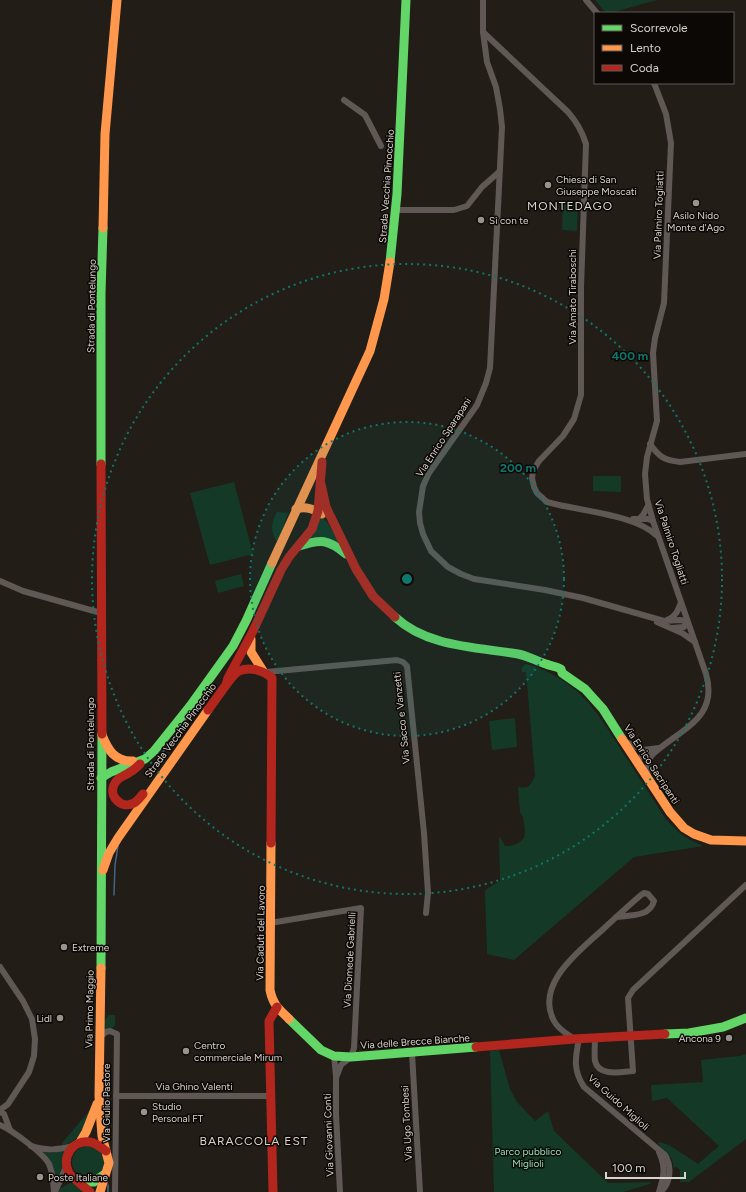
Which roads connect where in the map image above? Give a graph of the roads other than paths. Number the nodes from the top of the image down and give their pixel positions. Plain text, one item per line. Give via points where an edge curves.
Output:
1 (117, 0) edge
2 (121, 0) edge
3 (406, 0) edge
4 (483, 0) edge
5 (586, 0) edge
6 (596, 12) edge
7 (116, 16) junction
8 (483, 32) junction
9 (654, 84) edge
10 (344, 100) dead end
11 (381, 146) dead end
12 (499, 172) junction
13 (397, 210) junction
14 (650, 444) junction
15 (746, 454) edge
16 (322, 457) junction
17 (321, 484) junction
18 (648, 506) junction
19 (296, 509) junction
20 (318, 511) junction
21 (641, 522) junction
22 (653, 522) junction
23 (334, 525) junction
24 (657, 535) junction
25 (299, 546) junction
26 (351, 558) junction
27 (0, 581) edge
28 (681, 602) junction
29 (101, 612) junction
30 (651, 619) junction
31 (664, 622) junction
32 (688, 622) junction
33 (669, 628) junction
34 (253, 631) junction
35 (695, 642) junction
36 (265, 672) junction
37 (226, 685) junction
38 (101, 733) junction
39 (624, 741) junction
40 (653, 751) junction
41 (145, 759) junction
42 (637, 761) junction
43 (101, 778) junction
44 (647, 778) junction
45 (158, 781) junction
46 (746, 835) edge
47 (741, 840) edge
48 (101, 875) junction
49 (746, 886) edge
50 (426, 913) dead end
51 (616, 917) junction
52 (270, 923) junction
53 (0, 967) edge
54 (277, 1007) junction
55 (746, 1018) edge
56 (631, 1036) junction
57 (100, 1037) junction
58 (595, 1038) junction
59 (577, 1039) junction
60 (412, 1052) junction
61 (334, 1056) junction
62 (351, 1057) junction
63 (336, 1078) junction
64 (99, 1096) junction
65 (116, 1096) junction
66 (271, 1096) junction
67 (3, 1114) edge
68 (0, 1125) edge
69 (10, 1130) junction
70 (76, 1144) junction
71 (29, 1145) junction
72 (106, 1151) junction
73 (66, 1167) junction
74 (105, 1174) junction
75 (77, 1180) junction
76 (59, 1184) junction
77 (54, 1192) edge
78 (90, 1192) edge
79 (100, 1192) edge
80 (115, 1192) edge
81 (273, 1192) edge
82 (340, 1192) edge
83 (420, 1192) edge
84 (660, 1192) edge

1 - 7 street, Strada di Pontelungo
2 - 7 street
3 - 13 street, Strada Vecchia Pinocchio
4 - 8 street
5 - 6 street
7 - 29 street, Strada di Pontelungo via 105,134 103,207
8 - 12 street, Via Enrico Sparapani via 487,62 496,87 500,109
8 - 21 street, Via Amato Tiraboschi via 568,112 577,122 586,144 581,288 581,395 574,419 535,466 532,478 534,487 547,502
9 - 14 street, Via Palmiro Togliatti via 666,114 671,142 664,303 653,353 657,421
10 - 11 street via 365,115
12 - 13 street via 482,187 467,206 454,210
12 - 30 street, Via Enrico Sparapani via 488,376 477,405 429,473 423,486 419,512 423,534 437,558 448,568 474,579 583,598
13 - 16 street, Strada Vecchia Pinocchio via 386,295 376,333 363,368
14 - 15 street via 663,458 676,462
14 - 18 street, Via Palmiro Togliatti via 645,474
16 - 17 street, Strada Vecchia Pinocchio
16 - 19 street, Strada Vecchia Pinocchio
17 - 20 street, Strada Vecchia Pinocchio
17 - 23 street, Via Enrico Sacripanti via 326,507
18 - 21 street
18 - 22 street, Via Palmiro Togliatti
19 - 20 street via 305,507
19 - 41 street, Strada Vecchia Pinocchio via 233,646 177,723
20 - 23 street, Via Enrico Sacripanti
20 - 25 street, Strada Vecchia Pinocchio via 312,529
21 - 22 street, Via Amato Tiraboschi
21 - 24 street, Via Amato Tiraboschi
22 - 24 street, Via Palmiro Togliatti
23 - 26 street, Via Enrico Sacripanti
24 - 28 street, Via Palmiro Togliatti
25 - 26 street, Via Enrico Sacripanti via 321,540 337,546
25 - 34 street, Strada Vecchia Pinocchio via 281,570
26 - 39 street, Via Enrico Sacripanti via 373,596 405,626 443,642 518,654 546,664 553,671 562,673 585,689
27 - 29 street via 24,591
28 - 31 street via 678,612
28 - 32 street, Via Palmiro Togliatti
29 - 38 street, Strada di Pontelungo
30 - 31 street, Via Enrico Sparapani
30 - 33 street, Via Enrico Sparapani
31 - 32 street, Via Enrico Sparapani
32 - 33 street via 684,627
32 - 35 street, Via Palmiro Togliatti
33 - 35 street, Via Enrico Sparapani
34 - 36 street via 250,651
34 - 37 street, Strada Vecchia Pinocchio
35 - 40 street, Via Palmiro Togliatti via 708,684 705,708 697,720
36 - 37 street, Via Sacco e Vanzetti via 238,672
36 - 50 street, Via Sacco e Vanzetti via 397,660 407,666 424,832 428,893
36 - 52 street, Via Caduti del Lavoro via 272,678
37 - 45 street, Strada Vecchia Pinocchio
38 - 41 street, Strada Vecchia Pinocchio via 111,754 118,759 127,762
38 - 43 street, Strada di Pontelungo
39 - 40 street via 643,750
39 - 42 street, Via Enrico Sacripanti
40 - 42 street, Via Palmiro Togliatti
40 - 44 street, Via Palmiro Togliatti via 649,759
41 - 43 street, Strada Vecchia Pinocchio
41 - 45 street via 114,782 113,796 121,805 126,806 139,799 148,787
42 - 44 street, Via Enrico Sacripanti
43 - 48 street, Strada di Pontelungo
44 - 47 street, Via Enrico Sacripanti via 684,828 711,840
45 - 48 street, Strada Vecchia Pinocchio via 118,838
46 - 47 street, Via Enrico Sacripanti
48 - 57 street, Via Primo Maggio
49 - 56 street via 633,990 628,998
51 - 51 street via 643,913 653,905 653,897 644,893
51 - 59 street via 564,966 552,989 550,1009 554,1020 560,1028
52 - 54 street, Via Caduti del Lavoro via 270,990
52 - 62 street, Via Diomede Gabrielli via 361,908 354,1048
53 - 67 street via 32,1019 35,1039 34,1056 29,1072
54 - 61 street, Via delle Brecce Bianche via 321,1050
54 - 66 street via 270,1021
55 - 56 street, Via delle Brecce Bianche via 704,1031
56 - 58 street, Via delle Brecce Bianche
56 - 58 street via 633,1071 604,1071 597,1066
57 - 64 street, Via Primo Maggio
57 - 65 street, Via Giulio Pastore via 110,1031 116,1034
58 - 59 street, Via delle Brecce Bianche
59 - 60 street, Via delle Brecce Bianche
59 - 84 street, Via Guido Miglioli via 575,1068 578,1079 658,1151 664,1161
60 - 62 street, Via delle Brecce Bianche
60 - 83 street, Via Ugo Tombesi
61 - 62 street, Via delle Brecce Bianche
61 - 63 street, Via Giovanni Conti
62 - 63 street via 341,1065
63 - 82 street, Via Giovanni Conti
64 - 70 street, Via Primo Maggio via 89,1126
64 - 72 street, Via Primo Maggio via 102,1136
65 - 66 street, Via Ghino Valenti
65 - 80 street, Via Giulio Pastore
66 - 81 street
67 - 68 street via 3,1123
67 - 69 street
68 - 69 street
69 - 71 street
70 - 71 street via 56,1150 45,1150
70 - 72 street via 95,1142
70 - 73 street, Via Primo Maggio via 67,1156
71 - 77 street, Via Primo Maggio via 48,1163
72 - 74 street, Via Primo Maggio via 109,1163
73 - 75 street
73 - 76 street, Via Primo Maggio
74 - 75 street via 94,1182
74 - 79 street, Via Primo Maggio
75 - 76 street via 66,1180
75 - 78 street
76 - 77 street, Via Primo Maggio

